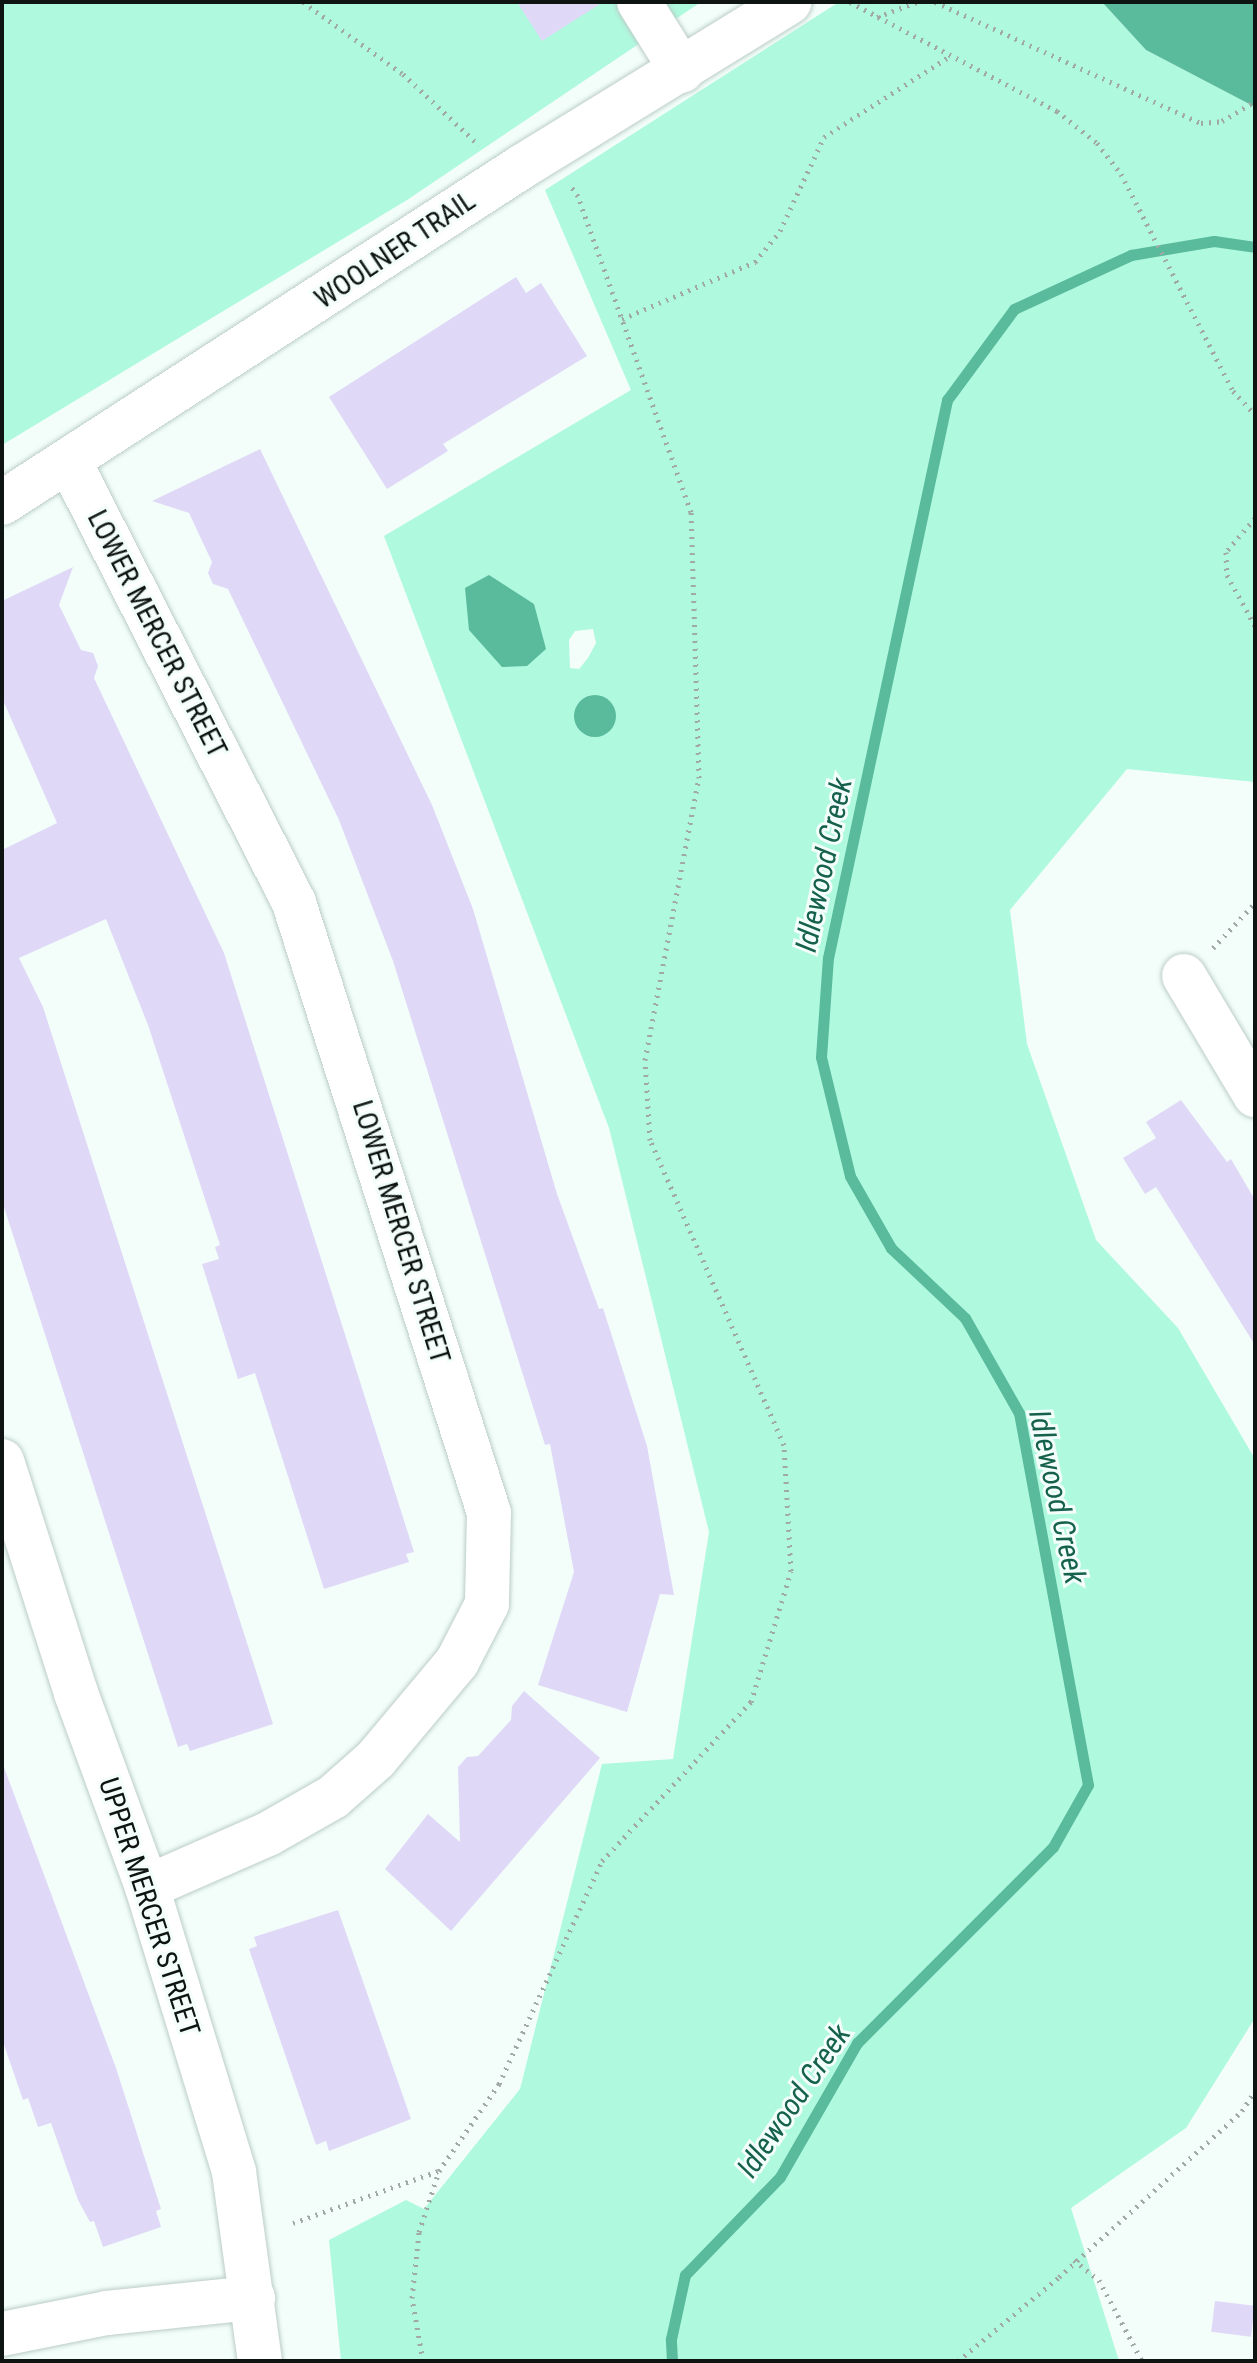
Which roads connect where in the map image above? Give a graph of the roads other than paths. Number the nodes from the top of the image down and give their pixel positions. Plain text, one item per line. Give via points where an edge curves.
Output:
1 (639, 2) edge
2 (790, 2) edge
3 (682, 71) junction
4 (69, 461) junction
5 (2, 503) edge
6 (1184, 976) road end
7 (1255, 1095) edge
8 (2, 1461) edge
9 (147, 1887) junction
10 (253, 2298) junction
11 (2, 2334) edge
12 (260, 2361) edge

1 - 3 street
2 - 3 street, WOOLNER TRAIL
3 - 4 street, WOOLNER TRAIL via 523,166
4 - 5 street, WOOLNER TRAIL
4 - 9 street, LOWER MERCER STREET via 294,903 489,1513 487,1604 457,1662 376,1759 333,1797 268,1834
6 - 7 street
8 - 9 street, UPPER MERCER STREET via 76,1693
9 - 10 street, UPPER MERCER STREET via 234,2172
10 - 11 street via 107,2313
10 - 12 street, UPPER MERCER STREET

